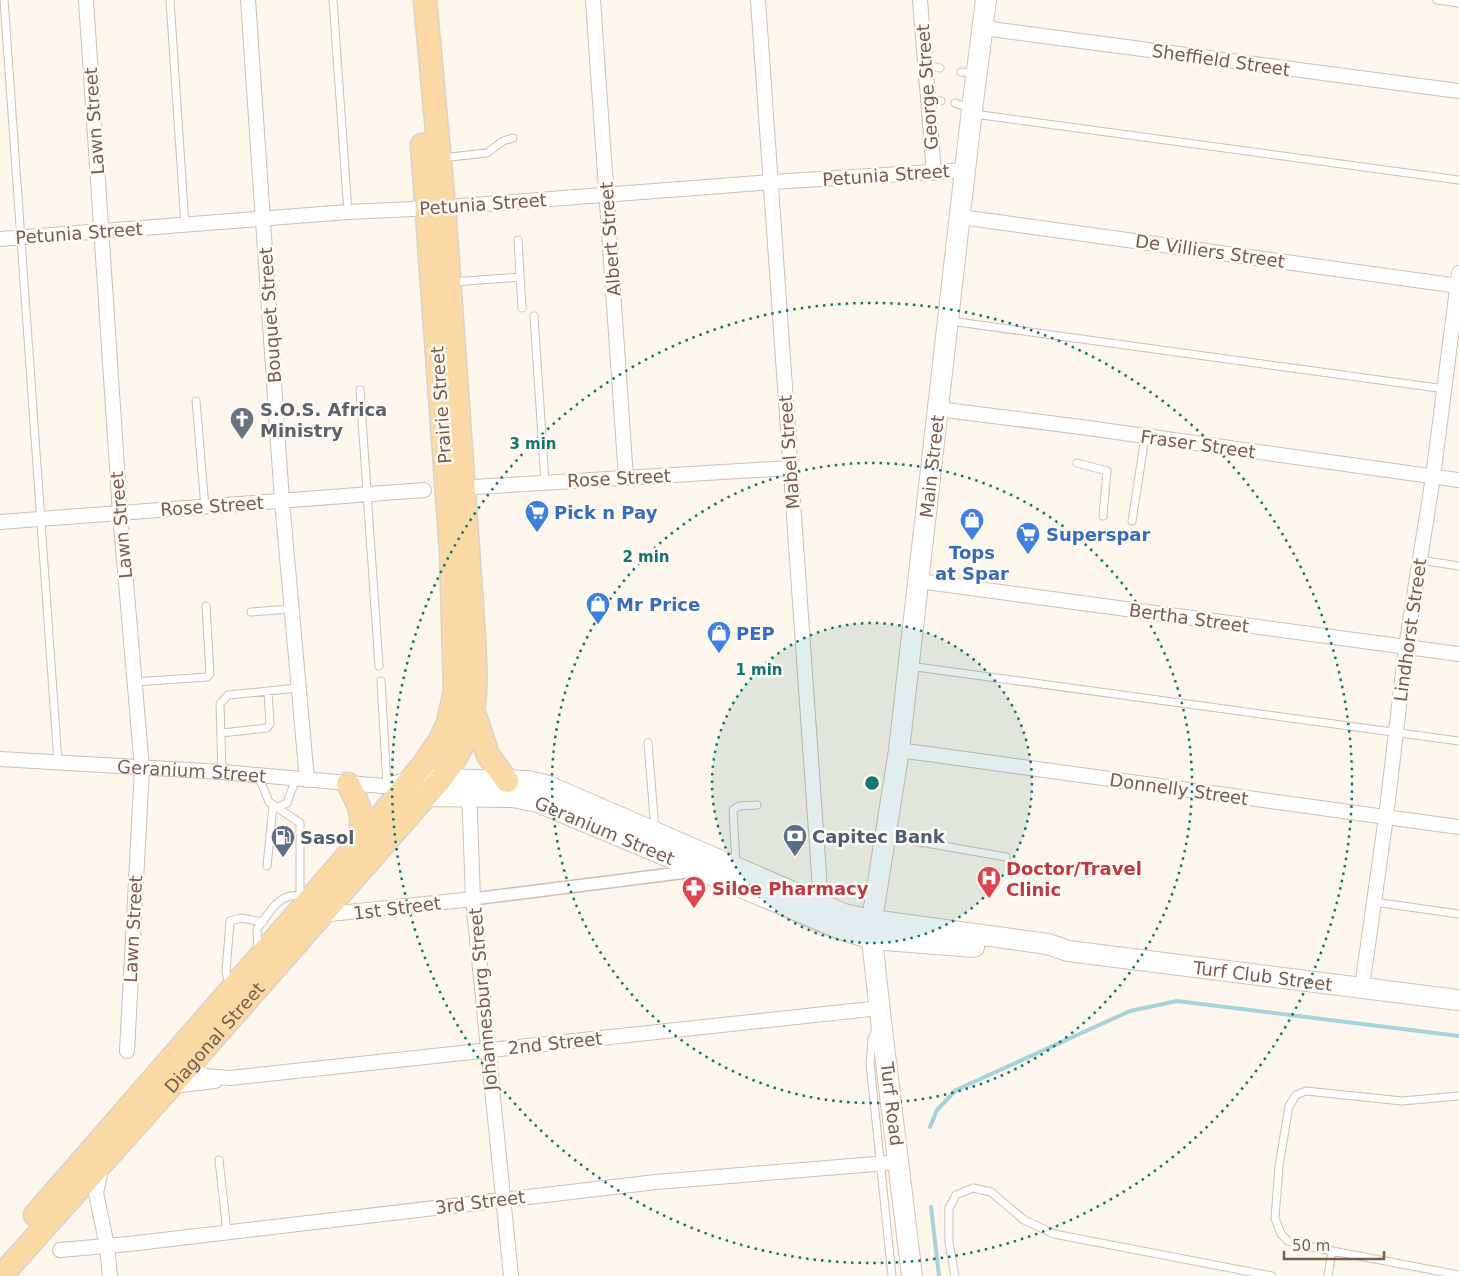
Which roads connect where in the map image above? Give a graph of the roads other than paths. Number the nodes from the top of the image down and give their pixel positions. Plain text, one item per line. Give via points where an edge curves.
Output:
1 (4, 0) edge
2 (86, 0) edge
3 (170, 0) edge
4 (248, 0) edge
5 (333, 0) edge
6 (412, 0) edge
7 (425, 0) edge
8 (593, 0) edge
9 (758, 0) edge
10 (920, 0) edge
11 (986, 0) edge
12 (1437, 0) edge
13 (1459, 3) edge
14 (983, 28) junction
15 (925, 64) junction
16 (940, 68) dead end
17 (1459, 91) edge
18 (966, 108) junction
19 (513, 138) dead end
20 (439, 158) junction
21 (965, 170) junction
22 (934, 173) junction
23 (1459, 180) edge
24 (772, 182) junction
25 (607, 196) junction
26 (436, 207) junction
27 (348, 212) junction
28 (961, 217) junction
29 (263, 220) junction
30 (185, 225) junction
31 (101, 232) junction
32 (20, 238) junction
33 (0, 239) edge
34 (518, 240) dead end
35 (520, 277) junction
36 (1458, 281) edge
37 (449, 283) junction
38 (522, 308) dead end
39 (534, 316) dead end
40 (948, 321) junction
41 (1445, 389) junction
42 (360, 390) dead end
43 (196, 401) dead end
44 (938, 409) junction
45 (1145, 437) junction
46 (1077, 463) dead end
47 (790, 468) junction
48 (1434, 477) junction
49 (626, 478) junction
50 (1459, 480) edge
51 (545, 482) junction
52 (455, 488) junction
53 (424, 490) dead end
54 (368, 494) junction
55 (282, 501) junction
56 (205, 507) junction
57 (120, 514) junction
58 (1103, 516) dead end
59 (41, 518) junction
60 (1132, 521) dead end
61 (0, 522) edge
62 (1420, 560) junction
63 (1459, 566) edge
64 (919, 581) junction
65 (206, 606) dead end
66 (291, 609) junction
67 (250, 612) dead end
68 (1406, 647) junction
69 (1459, 654) edge
70 (379, 666) dead end
71 (909, 666) junction
72 (381, 681) dead end
73 (134, 682) junction
74 (298, 688) junction
75 (268, 691) junction
76 (473, 709) junction
77 (1396, 732) junction
78 (221, 733) junction
79 (1459, 741) edge
80 (648, 743) dead end
81 (899, 750) junction
82 (0, 759) edge
83 (58, 762) junction
84 (142, 768) junction
85 (222, 772) junction
86 (258, 775) junction
87 (301, 779) junction
88 (508, 781) junction
89 (348, 784) junction
90 (395, 786) junction
91 (433, 788) junction
92 (469, 788) junction
93 (757, 805) dead end
94 (275, 807) junction
95 (1386, 817) junction
96 (1459, 827) edge
97 (655, 830) junction
98 (886, 836) junction
99 (356, 846) junction
100 (1006, 857) dead end
101 (267, 866) dead end
102 (736, 867) junction
103 (700, 871) junction
104 (473, 899) junction
105 (1373, 902) junction
106 (821, 903) junction
107 (310, 904) junction
108 (1459, 914) edge
109 (263, 922) junction
110 (872, 930) junction
111 (258, 958) junction
112 (1362, 988) junction
113 (230, 990) junction
114 (1459, 1000) edge
115 (880, 1014) junction
116 (487, 1050) junction
117 (127, 1051) dead end
118 (180, 1062) junction
119 (230, 1078) junction
120 (172, 1086) junction
121 (1459, 1096) edge
122 (219, 1160) dead end
123 (890, 1162) junction
124 (102, 1164) junction
125 (503, 1199) junction
126 (227, 1232) junction
127 (107, 1246) junction
128 (60, 1250) dead end
129 (1332, 1251) junction
130 (0, 1256) edge
131 (1459, 1275) edge
132 (1, 1276) edge
133 (110, 1276) edge
134 (511, 1276) edge
135 (892, 1276) edge
136 (912, 1276) edge
137 (955, 1276) edge
138 (1272, 1276) edge
139 (1328, 1276) edge

1 - 32 lane
2 - 31 street, Lawn Street
3 - 30 lane
4 - 29 street, Bouquet Street
5 - 27 lane
6 - 26 main road, Prairie Street
7 - 20 main road, Prairie Street
8 - 25 street, Albert Street
9 - 24 street, Mabel Street
10 - 15 street, George Street
11 - 14 main road, Main Street
12 - 13 lane
14 - 17 street, Sheffield Street
14 - 18 main road, Main Street via 969,72
15 - 16 lane
15 - 22 street, George Street via 935,101
18 - 21 main road, Main Street
18 - 23 lane
19 - 20 lane via 487,153
20 - 26 main road, Prairie Street
21 - 22 street, Petunia Street
21 - 28 main road, Main Street
22 - 24 street, Petunia Street
24 - 25 street, Petunia Street
24 - 47 street, Mabel Street
25 - 26 street, Petunia Street
25 - 49 street, Albert Street
26 - 27 street, Petunia Street
26 - 37 main road, Prairie Street
26 - 52 main road, Prairie Street
27 - 29 street, Petunia Street
28 - 36 street, De Villiers Street
28 - 40 main road, Main Street
29 - 30 street, Petunia Street
29 - 55 street, Bouquet Street
30 - 31 street, Petunia Street
31 - 32 street, Petunia Street
31 - 57 street, Lawn Street
32 - 33 street, Petunia Street
32 - 59 lane
34 - 35 lane
35 - 37 lane
35 - 38 lane
36 - 41 street, Lindhorst Street
37 - 52 main road, Prairie Street
39 - 51 lane
40 - 41 lane
40 - 44 main road, Main Street
41 - 48 street, Lindhorst Street
42 - 54 lane
43 - 56 lane
44 - 45 street, Fraser Street
44 - 64 main road, Main Street
45 - 48 street, Fraser Street
45 - 60 lane
46 - 58 lane via 1108,471
47 - 49 street, Rose Street
47 - 106 street, Mabel Street
48 - 50 street, Fraser Street
48 - 62 street, Lindhorst Street
49 - 51 street, Rose Street
51 - 52 street, Rose Street
52 - 76 main road, Prairie Street via 474,646
52 - 90 main road, Prairie Street via 455,691 440,742
53 - 54 street, Rose Street
54 - 55 street, Rose Street
54 - 70 lane
55 - 56 street, Rose Street
55 - 66 street, Bouquet Street
56 - 57 street, Rose Street
57 - 59 street, Rose Street
57 - 73 street, Lawn Street
59 - 61 street, Rose Street
59 - 83 lane
62 - 63 lane
62 - 68 street, Lindhorst Street
64 - 68 street, Bertha Street
64 - 71 main road, Main Street
65 - 73 lane via 210,674 207,677
66 - 67 lane
66 - 74 street, Bouquet Street
68 - 69 street, Bertha Street
68 - 77 street, Lindhorst Street
71 - 77 lane
71 - 81 main road, Main Street
72 - 90 lane
73 - 84 street, Lawn Street
74 - 75 lane
74 - 87 street, Bouquet Street
75 - 78 lane via 228,695 223,699 220,704
75 - 78 lane via 268,728
76 - 88 main road via 488,755
76 - 91 main road, Prairie Street via 460,751
77 - 79 lane
77 - 95 street, Lindhorst Street
78 - 85 lane
80 - 97 lane
81 - 95 street, Donnelly Street
81 - 98 main road, Main Street
82 - 83 street, Geranium Street
83 - 84 street, Geranium Street
84 - 85 street, Geranium Street
84 - 117 street, Lawn Street
85 - 86 street, Geranium Street
86 - 87 street, Geranium Street
86 - 94 lane via 266,798
87 - 89 street, Geranium Street
87 - 94 lane via 287,803
88 - 92 main road, Geranium Street
88 - 97 main road, Geranium Street via 548,786
89 - 90 street, Geranium Street
89 - 99 main road via 362,815
90 - 91 main road, Geranium Street
90 - 99 main road, Diagonal Street
91 - 92 main road, Geranium Street
91 - 107 main road, Diagonal Street
92 - 103 main road, Geranium Street via 538,802
92 - 104 street, Johannesburg Street
93 - 102 lane via 739,806 733,810
94 - 101 lane
94 - 107 lane via 300,823
95 - 96 street, Donnelly Street
95 - 105 street, Lindhorst Street
97 - 102 main road, Geranium Street
98 - 100 lane
98 - 110 main road, Main Street
99 - 107 main road, Diagonal Street
102 - 106 main road, Geranium Street
103 - 104 street
103 - 110 main road, Geranium Street via 843,930
104 - 107 street, 1st Street
104 - 116 street, Johannesburg Street
105 - 108 lane
105 - 112 street, Lindhorst Street
106 - 110 main road, Geranium Street
107 - 109 lane via 295,895 282,898
107 - 111 main road, Diagonal Street
107 - 118 main road, Diagonal Street
109 - 111 lane via 256,933
109 - 113 lane via 241,918 230,921 226,972
110 - 112 main road, Turf Club Street via 1048,944 1066,951
110 - 115 main road, Turf Road
111 - 113 main road, Diagonal Street
112 - 114 main road, Turf Club Street
113 - 118 main road, Diagonal Street
115 - 116 street, 2nd Street
115 - 123 main road, Turf Road
116 - 119 street, 2nd Street
116 - 125 street, Johannesburg Street
118 - 119 street, 2nd Street via 204,1076
118 - 120 main road, Diagonal Street
118 - 130 main road, Diagonal Street
119 - 120 street, 2nd Street
120 - 124 main road, Diagonal Street
121 - 129 lane via 1402,1102 1306,1091 1296,1095 1289,1106 1276,1218 1281,1234 1288,1241
122 - 126 lane
123 - 125 street, 3rd Street
123 - 135 lane
123 - 136 main road, Turf Road
124 - 127 street via 96,1193
124 - 132 main road, Diagonal Street
125 - 126 street, 3rd Street
125 - 134 street, Johannesburg Street
126 - 127 street, 3rd Street
127 - 128 street, 3rd Street
127 - 133 street
129 - 131 lane
129 - 139 lane
137 - 138 lane via 949,1243 949,1208 956,1195 973,1188 991,1192 1024,1220 1054,1234

